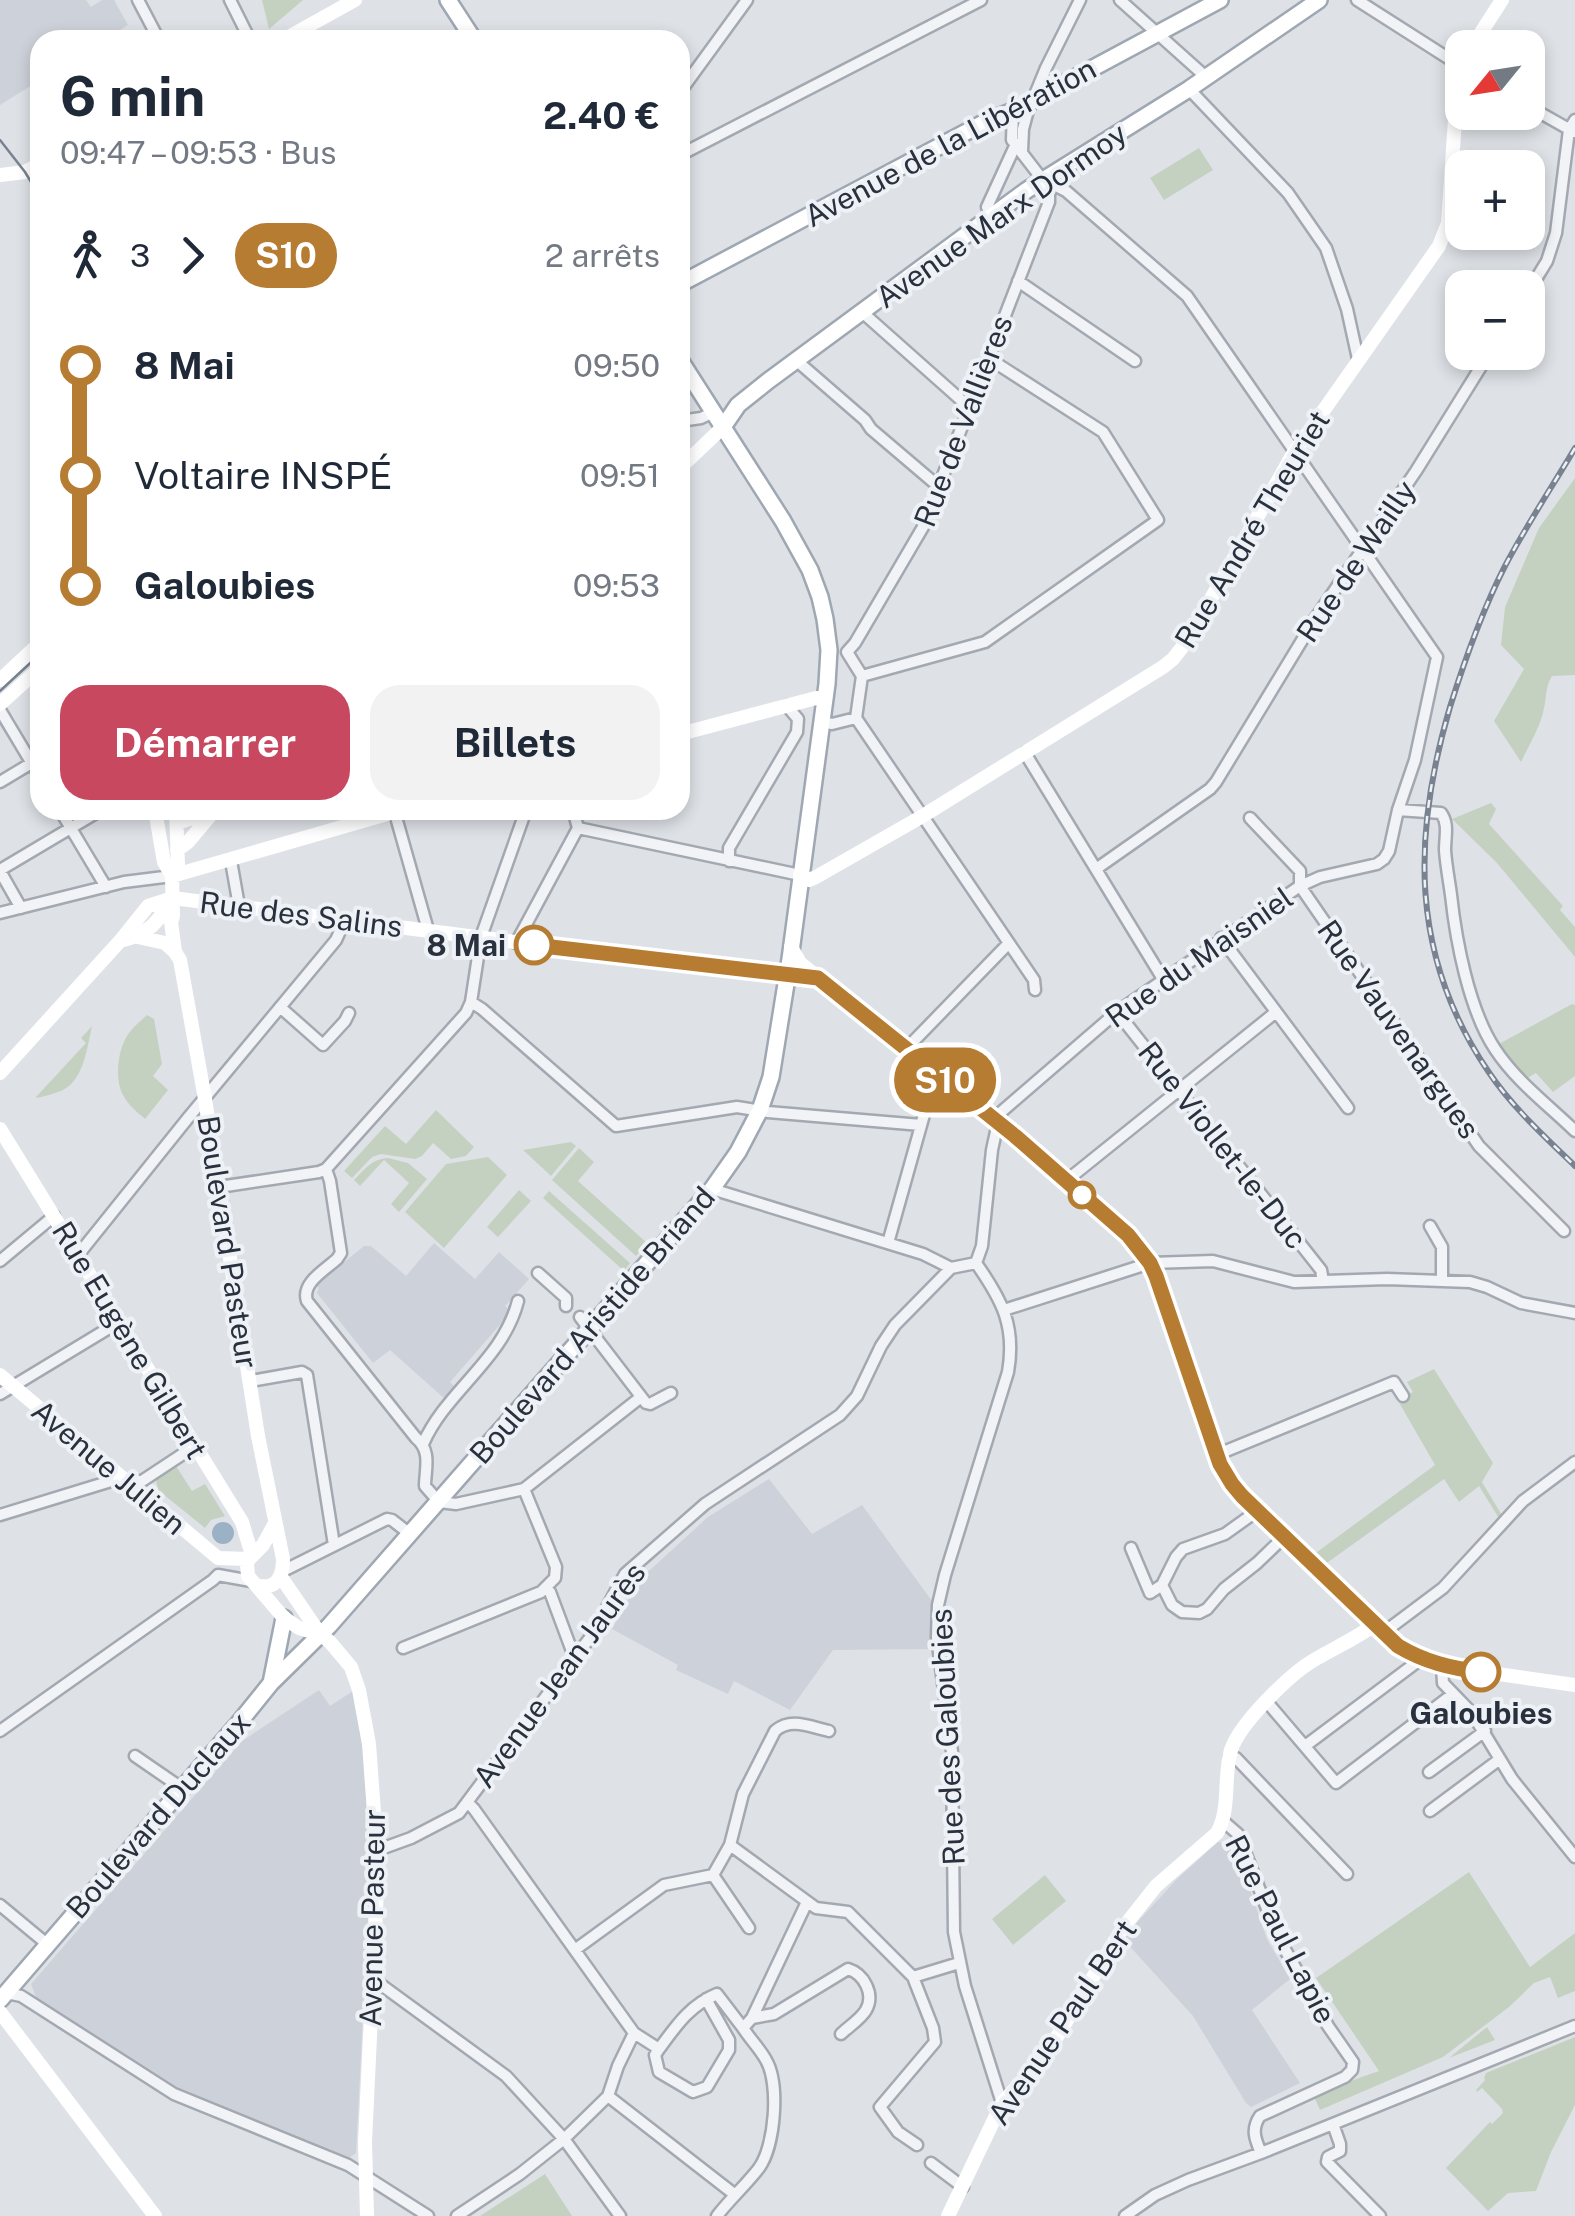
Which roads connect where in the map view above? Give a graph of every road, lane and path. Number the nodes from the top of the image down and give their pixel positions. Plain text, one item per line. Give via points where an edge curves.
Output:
1 (138, 0) edge
2 (230, 0) edge
3 (355, 0) edge
4 (448, 0) edge
5 (747, 0) edge
6 (980, 0) edge
7 (1080, 0) edge
8 (1120, 0) edge
9 (1220, 0) edge
10 (1319, 0) edge
11 (1357, 0) edge
12 (1502, 0) edge
13 (154, 30) edge
14 (245, 30) edge
15 (301, 30) edge
16 (468, 30) edge
17 (1483, 30) edge
18 (1156, 32) junction
19 (1445, 54) edge
20 (1046, 68) junction
21 (1206, 77) junction
22 (690, 78) edge
23 (1067, 81) junction
24 (1189, 89) junction
25 (1033, 100) junction
26 (1013, 111) junction
27 (1545, 114) edge
28 (1573, 128) edge
29 (1456, 130) edge
30 (1018, 148) junction
31 (690, 150) edge
32 (0, 158) edge
33 (6, 174) edge
34 (1043, 179) junction
35 (991, 216) junction
36 (1541, 270) edge
37 (690, 278) edge
38 (1018, 281) junction
39 (862, 312) junction
40 (988, 358) junction
41 (1358, 360) junction
42 (797, 361) junction
43 (1135, 361) dead end
44 (1479, 370) edge
45 (690, 375) edge
46 (738, 405) junction
47 (968, 409) junction
48 (714, 412) junction
49 (690, 419) edge
50 (723, 427) junction
51 (1295, 450) junction
52 (690, 458) edge
53 (938, 486) junction
54 (1364, 550) junction
55 (828, 650) junction
56 (847, 652) junction
57 (30, 653) edge
58 (862, 676) junction
59 (30, 678) edge
60 (0, 680) edge
61 (825, 698) junction
62 (787, 706) junction
63 (0, 707) edge
64 (856, 718) junction
65 (822, 722) junction
66 (690, 731) edge
67 (30, 751) edge
68 (1025, 753) junction
69 (30, 764) edge
70 (0, 782) edge
71 (1398, 810) junction
72 (921, 817) junction
73 (1250, 818) dead end
74 (66, 820) edge
75 (84, 820) edge
76 (158, 820) edge
77 (176, 820) edge
78 (207, 820) edge
79 (367, 820) edge
80 (399, 820) edge
81 (522, 820) edge
82 (575, 820) edge
83 (71, 828) junction
84 (578, 828) junction
85 (177, 850) junction
86 (231, 860) junction
87 (729, 861) junction
88 (1096, 869) junction
89 (0, 870) edge
90 (800, 875) junction
91 (172, 876) junction
92 (1300, 886) junction
93 (106, 887) junction
94 (173, 898) junction
95 (239, 906) junction
96 (21, 908) junction
97 (0, 913) edge
98 (345, 920) junction
99 (428, 930) junction
100 (138, 937) junction
101 (481, 937) junction
102 (1221, 938) junction
103 (120, 941) junction
104 (516, 942) junction
105 (1008, 944) junction
106 (791, 947) junction
107 (178, 956) junction
108 (787, 974) junction
109 (818, 978) junction
110 (1163, 979) junction
111 (1035, 990) dead end
112 (470, 1002) junction
113 (280, 1007) junction
114 (1117, 1012) junction
115 (1276, 1012) junction
116 (350, 1013) dead end
117 (906, 1049) junction
118 (936, 1072) junction
119 (0, 1073) edge
120 (1179, 1090) junction
121 (205, 1099) junction
122 (1348, 1108) dead end
123 (760, 1110) junction
124 (999, 1124) junction
125 (922, 1125) junction
126 (0, 1129) edge
127 (1575, 1131) edge
128 (326, 1168) junction
129 (1066, 1180) junction
130 (219, 1188) junction
131 (712, 1189) junction
132 (54, 1216) junction
133 (1430, 1226) dead end
134 (1564, 1231) dead end
135 (888, 1243) junction
136 (78, 1255) junction
137 (0, 1261) edge
138 (976, 1263) junction
139 (1150, 1263) junction
140 (951, 1268) junction
141 (538, 1273) dead end
142 (1323, 1281) junction
143 (1442, 1281) junction
144 (518, 1301) dead end
145 (566, 1306) dead end
146 (1004, 1310) junction
147 (1575, 1312) edge
148 (120, 1322) junction
149 (585, 1323) junction
150 (0, 1376) edge
151 (251, 1381) junction
152 (7, 1390) edge
153 (671, 1393) dead end
154 (1403, 1396) dead end
155 (641, 1397) junction
156 (423, 1444) junction
157 (195, 1446) junction
158 (1216, 1455) junction
159 (1575, 1462) edge
160 (126, 1481) junction
161 (524, 1489) junction
162 (439, 1502) junction
163 (1258, 1511) junction
164 (0, 1515) edge
165 (275, 1524) junction
166 (410, 1534) junction
167 (1284, 1537) junction
168 (334, 1545) junction
169 (1130, 1548) dead end
170 (253, 1555) junction
171 (218, 1558) junction
172 (282, 1570) junction
173 (218, 1574) junction
174 (254, 1583) junction
175 (1162, 1585) junction
176 (546, 1589) junction
177 (284, 1618) junction
178 (1379, 1629) junction
179 (320, 1634) junction
180 (403, 1648) dead end
181 (577, 1656) junction
182 (1421, 1659) junction
183 (1442, 1666) junction
184 (271, 1683) junction
185 (1575, 1685) edge
186 (1453, 1694) junction
187 (1266, 1702) junction
188 (829, 1730) dead end
189 (0, 1731) edge
190 (1485, 1731) junction
191 (1305, 1746) junction
192 (135, 1756) dead end
193 (1230, 1756) junction
194 (1500, 1760) junction
195 (1429, 1772) dead end
196 (182, 1789) junction
197 (467, 1802) junction
198 (1430, 1810) dead end
199 (1224, 1821) junction
200 (730, 1845) junction
201 (378, 1850) junction
202 (1575, 1857) edge
203 (1347, 1874) dead end
204 (712, 1875) junction
205 (806, 1902) junction
206 (0, 1905) edge
207 (749, 1928) dead end
208 (47, 1944) junction
209 (576, 1949) junction
210 (959, 1963) junction
211 (913, 1976) junction
212 (372, 1982) junction
213 (3, 1996) edge
214 (706, 1999) junction
215 (0, 2012) edge
216 (752, 2018) junction
217 (1575, 2026) edge
218 (743, 2028) junction
219 (634, 2033) junction
220 (841, 2034) dead end
221 (659, 2049) junction
222 (608, 2096) junction
223 (1002, 2104) junction
224 (1332, 2124) junction
225 (564, 2139) junction
226 (917, 2145) dead end
227 (1260, 2153) junction
228 (931, 2162) dead end
229 (366, 2177) junction
230 (963, 2187) junction
231 (734, 2194) junction
232 (149, 2214) edge
233 (367, 2216) edge
234 (428, 2216) edge
235 (456, 2216) edge
236 (620, 2216) edge
237 (717, 2216) edge
238 (948, 2216) edge
239 (1125, 2216) edge
240 (1380, 2216) edge

1 - 13 street
2 - 14 street
3 - 15 main road
4 - 16 main road
5 - 22 street
6 - 31 street
7 - 20 street
8 - 18 street
9 - 18 main road, Avenue de la Libération
10 - 21 main road, Avenue Marx Dormoy
11 - 19 street
12 - 17 main road
18 - 21 street
18 - 23 main road, Avenue de la Libération
20 - 23 street
20 - 25 street
21 - 24 main road, Avenue Marx Dormoy
23 - 25 main road, Avenue de la Libération
24 - 34 main road, Avenue Marx Dormoy
24 - 41 street via 1288,193 1326,248
25 - 26 main road, Avenue de la Libération
25 - 30 street
26 - 30 street
26 - 37 main road, Avenue de la Libération
27 - 28 street
28 - 36 street via 1556,233
29 - 41 main road, Rue André Theuriet via 1446,230
30 - 34 street
30 - 35 street via 986,207
32 - 33 main road
34 - 35 main road, Avenue Marx Dormoy
34 - 38 street, Rue de Vallières via 1049,202
34 - 51 street via 1066,190 1187,296
35 - 39 main road, Avenue Marx Dormoy
38 - 40 street, Rue de Vallières
38 - 43 street
39 - 42 main road, Avenue Marx Dormoy
39 - 47 street
40 - 47 street, Rue de Vallières
40 - 58 street via 1103,432 1158,520 985,642
41 - 51 main road, Rue André Theuriet
42 - 46 main road, Avenue Marx Dormoy
42 - 53 street
44 - 54 street, Rue de Wailly
45 - 48 main road, Boulevard Aristide Briand
46 - 48 main road, Avenue Marx Dormoy
46 - 50 main road, Avenue Marx Dormoy
47 - 53 street, Rue de Vallières
48 - 49 street
48 - 50 main road, Boulevard Aristide Briand
50 - 52 main road, Avenue Marx Dormoy
50 - 55 main road, Boulevard Aristide Briand via 801,538
51 - 54 street
51 - 68 main road, Rue André Theuriet via 1177,655
53 - 56 street, Rue de Vallières via 916,542
54 - 71 street via 1437,657
54 - 88 street, Rue de Wailly via 1210,789
55 - 56 street
55 - 61 main road, Boulevard Aristide Briand
56 - 58 street
57 - 60 main road
58 - 64 street
59 - 63 main road
61 - 62 main road
61 - 65 main road, Boulevard Aristide Briand
62 - 66 main road
62 - 87 street via 798,719 797,732 729,848
63 - 67 street
64 - 65 street
64 - 72 street
65 - 90 main road, Boulevard Aristide Briand
68 - 72 main road, Rue André Theuriet
68 - 88 street
69 - 70 street
71 - 92 street, Rue du Maisniel via 1384,860
71 - 127 street via 1445,816 1456,939 1480,1017 1522,1083
72 - 90 main road, Rue André Theuriet via 816,877
72 - 105 street
73 - 92 street, Rue Vauvenargues via 1300,871
74 - 83 street
75 - 83 street
76 - 91 main road, Boulevard Pasteur
77 - 85 main road, Boulevard Pasteur
78 - 85 main road
79 - 86 main road
80 - 99 street
81 - 101 street
82 - 84 street
83 - 89 street
83 - 93 street
84 - 87 street
84 - 104 street
85 - 91 main road, Boulevard Pasteur
86 - 91 main road
86 - 95 street
87 - 90 street
88 - 110 street
89 - 96 street
90 - 106 main road, Boulevard Aristide Briand
91 - 93 street
91 - 94 main road, Boulevard Pasteur
92 - 102 street, Rue du Maisniel
92 - 134 street, Rue Vauvenargues via 1479,1146
93 - 96 street
94 - 95 main road, Rue des Salins
94 - 100 main road
94 - 103 main road via 148,906
94 - 107 main road, Boulevard Pasteur via 183,949
95 - 98 main road, Rue des Salins
96 - 97 street
98 - 99 main road, Rue des Salins
98 - 113 street
99 - 101 main road, Rue des Salins
100 - 103 main road
100 - 107 main road via 166,943
101 - 104 main road, Rue des Salins
101 - 112 street
102 - 110 street, Rue du Maisniel
102 - 115 street
103 - 119 main road
104 - 108 main road, Rue des Salins
105 - 111 street
105 - 117 street
106 - 108 main road, Boulevard Aristide Briand
106 - 109 main road
107 - 121 main road, Boulevard Pasteur
108 - 109 main road, Rue des Salins
108 - 123 main road, Boulevard Aristide Briand
109 - 117 main road
110 - 114 street, Rue du Maisniel
112 - 123 street via 616,1126 736,1107
112 - 128 street
113 - 116 street via 323,1045
113 - 121 street
114 - 120 street, Rue Viollet-le-Duc
114 - 124 street, Rue du Maisniel via 1000,1113
115 - 120 street
115 - 122 street
117 - 118 main road
118 - 124 main road
118 - 125 street
120 - 129 street
120 - 142 street, Rue Viollet-le-Duc via 1321,1270
121 - 130 main road, Boulevard Pasteur
121 - 136 street
123 - 125 street
123 - 131 main road, Boulevard Aristide Briand
124 - 129 main road
124 - 138 street
125 - 135 street
126 - 132 main road, Rue Eugène Gilbert
128 - 130 street
128 - 156 street via 340,1253 304,1293
129 - 139 main road
130 - 151 main road, Boulevard Pasteur
131 - 135 street
131 - 149 main road, Boulevard Aristide Briand
132 - 136 main road, Rue Eugène Gilbert
132 - 137 street
133 - 143 street via 1442,1247
135 - 140 street
136 - 148 main road, Rue Eugène Gilbert
138 - 140 street
138 - 146 street, Rue des Galoubies
139 - 142 street via 1214,1261 1278,1280
139 - 146 street
139 - 158 main road
140 - 181 street, Avenue Jean Jaurès via 888,1334 840,1415 705,1504 638,1562
141 - 145 street via 566,1298
142 - 143 street
143 - 147 street via 1470,1282 1521,1303
144 - 156 street via 498,1346
146 - 210 street, Rue des Galoubies via 1012,1352 1008,1372 936,1617 952,1752
148 - 152 street
148 - 157 main road, Rue Eugène Gilbert
149 - 155 street
149 - 162 main road, Boulevard Aristide Briand
150 - 152 main road, Avenue Julien
151 - 165 main road, Boulevard Pasteur
151 - 168 street via 307,1375
152 - 160 main road, Avenue Julien
153 - 155 street via 650,1404
154 - 158 street via 1394,1382
155 - 161 street
156 - 162 street via 426,1486
157 - 160 street via 142,1481
157 - 170 main road, Rue Eugène Gilbert via 242,1522
158 - 163 main road
159 - 178 street via 1523,1501 1444,1588
160 - 164 street
160 - 171 main road, Avenue Julien
161 - 162 street
161 - 176 street via 556,1567
162 - 166 main road, Boulevard Aristide Briand
163 - 167 main road
163 - 175 street via 1225,1534 1183,1549
165 - 170 main road
165 - 172 main road, Boulevard Pasteur
166 - 168 street via 387,1518
166 - 179 main road, Boulevard Aristide Briand
167 - 175 street via 1199,1613 1182,1612
167 - 178 main road
168 - 172 street
169 - 175 street via 1150,1593
170 - 171 main road
170 - 172 main road via 270,1550
170 - 174 main road via 246,1570
171 - 173 street
172 - 174 main road via 274,1585
172 - 179 main road, Boulevard Pasteur
173 - 174 street
173 - 189 street
174 - 177 main road
176 - 180 street
176 - 181 street
177 - 179 main road
177 - 184 main road
178 - 182 main road
178 - 187 main road via 1310,1662
179 - 184 main road, Boulevard Duclaux
179 - 201 main road, Avenue Pasteur via 348,1663 359,1690
181 - 197 street, Avenue Jean Jaurès
182 - 183 main road
182 - 191 street
183 - 185 main road
183 - 186 street
184 - 196 main road, Boulevard Duclaux
186 - 190 street
186 - 191 street via 1336,1783
187 - 191 street
187 - 193 main road via 1240,1730
188 - 200 street via 790,1722 775,1731 743,1794
190 - 194 street
190 - 195 street
192 - 196 street
193 - 199 main road
193 - 203 street
194 - 198 street
194 - 202 street
196 - 208 main road, Boulevard Duclaux
197 - 201 street, Avenue Jean Jaurès via 448,1820
197 - 209 street
199 - 223 main road, Avenue Paul Bert via 1122,1929 1046,2056
199 - 227 street, Rue Paul Lapie via 1238,1834 1278,1937 1353,2062 1344,2077 1260,2116 1254,2137
200 - 204 street
200 - 205 street
201 - 212 main road, Avenue Pasteur
204 - 207 street
204 - 209 street via 664,1886
205 - 211 street via 848,1912
205 - 216 street
206 - 208 street
208 - 213 main road, Boulevard Duclaux
209 - 219 street
210 - 211 street
210 - 223 street, Rue des Galoubies
211 - 226 street via 935,2042 880,2107
212 - 225 street via 506,2076
212 - 229 main road, Avenue Pasteur
213 - 229 street via 21,1996 174,2094
214 - 218 street via 717,1994
214 - 221 street via 685,2014
214 - 221 street via 729,2040 707,2086 693,2092 659,2072
215 - 232 main road
216 - 218 street
216 - 220 street via 774,2014 848,1970 857,1972 869,1996 866,2011
217 - 224 street
218 - 231 street via 772,2077 771,2142
219 - 221 street
219 - 222 street
222 - 225 street
222 - 231 street
223 - 230 main road, Avenue Paul Bert
224 - 227 street
224 - 240 street via 1340,2150 1327,2162
225 - 235 street
225 - 236 street
227 - 239 street via 1155,2195
228 - 230 street
229 - 233 main road, Avenue Pasteur
229 - 234 street
230 - 238 main road, Avenue Paul Bert
231 - 237 street

